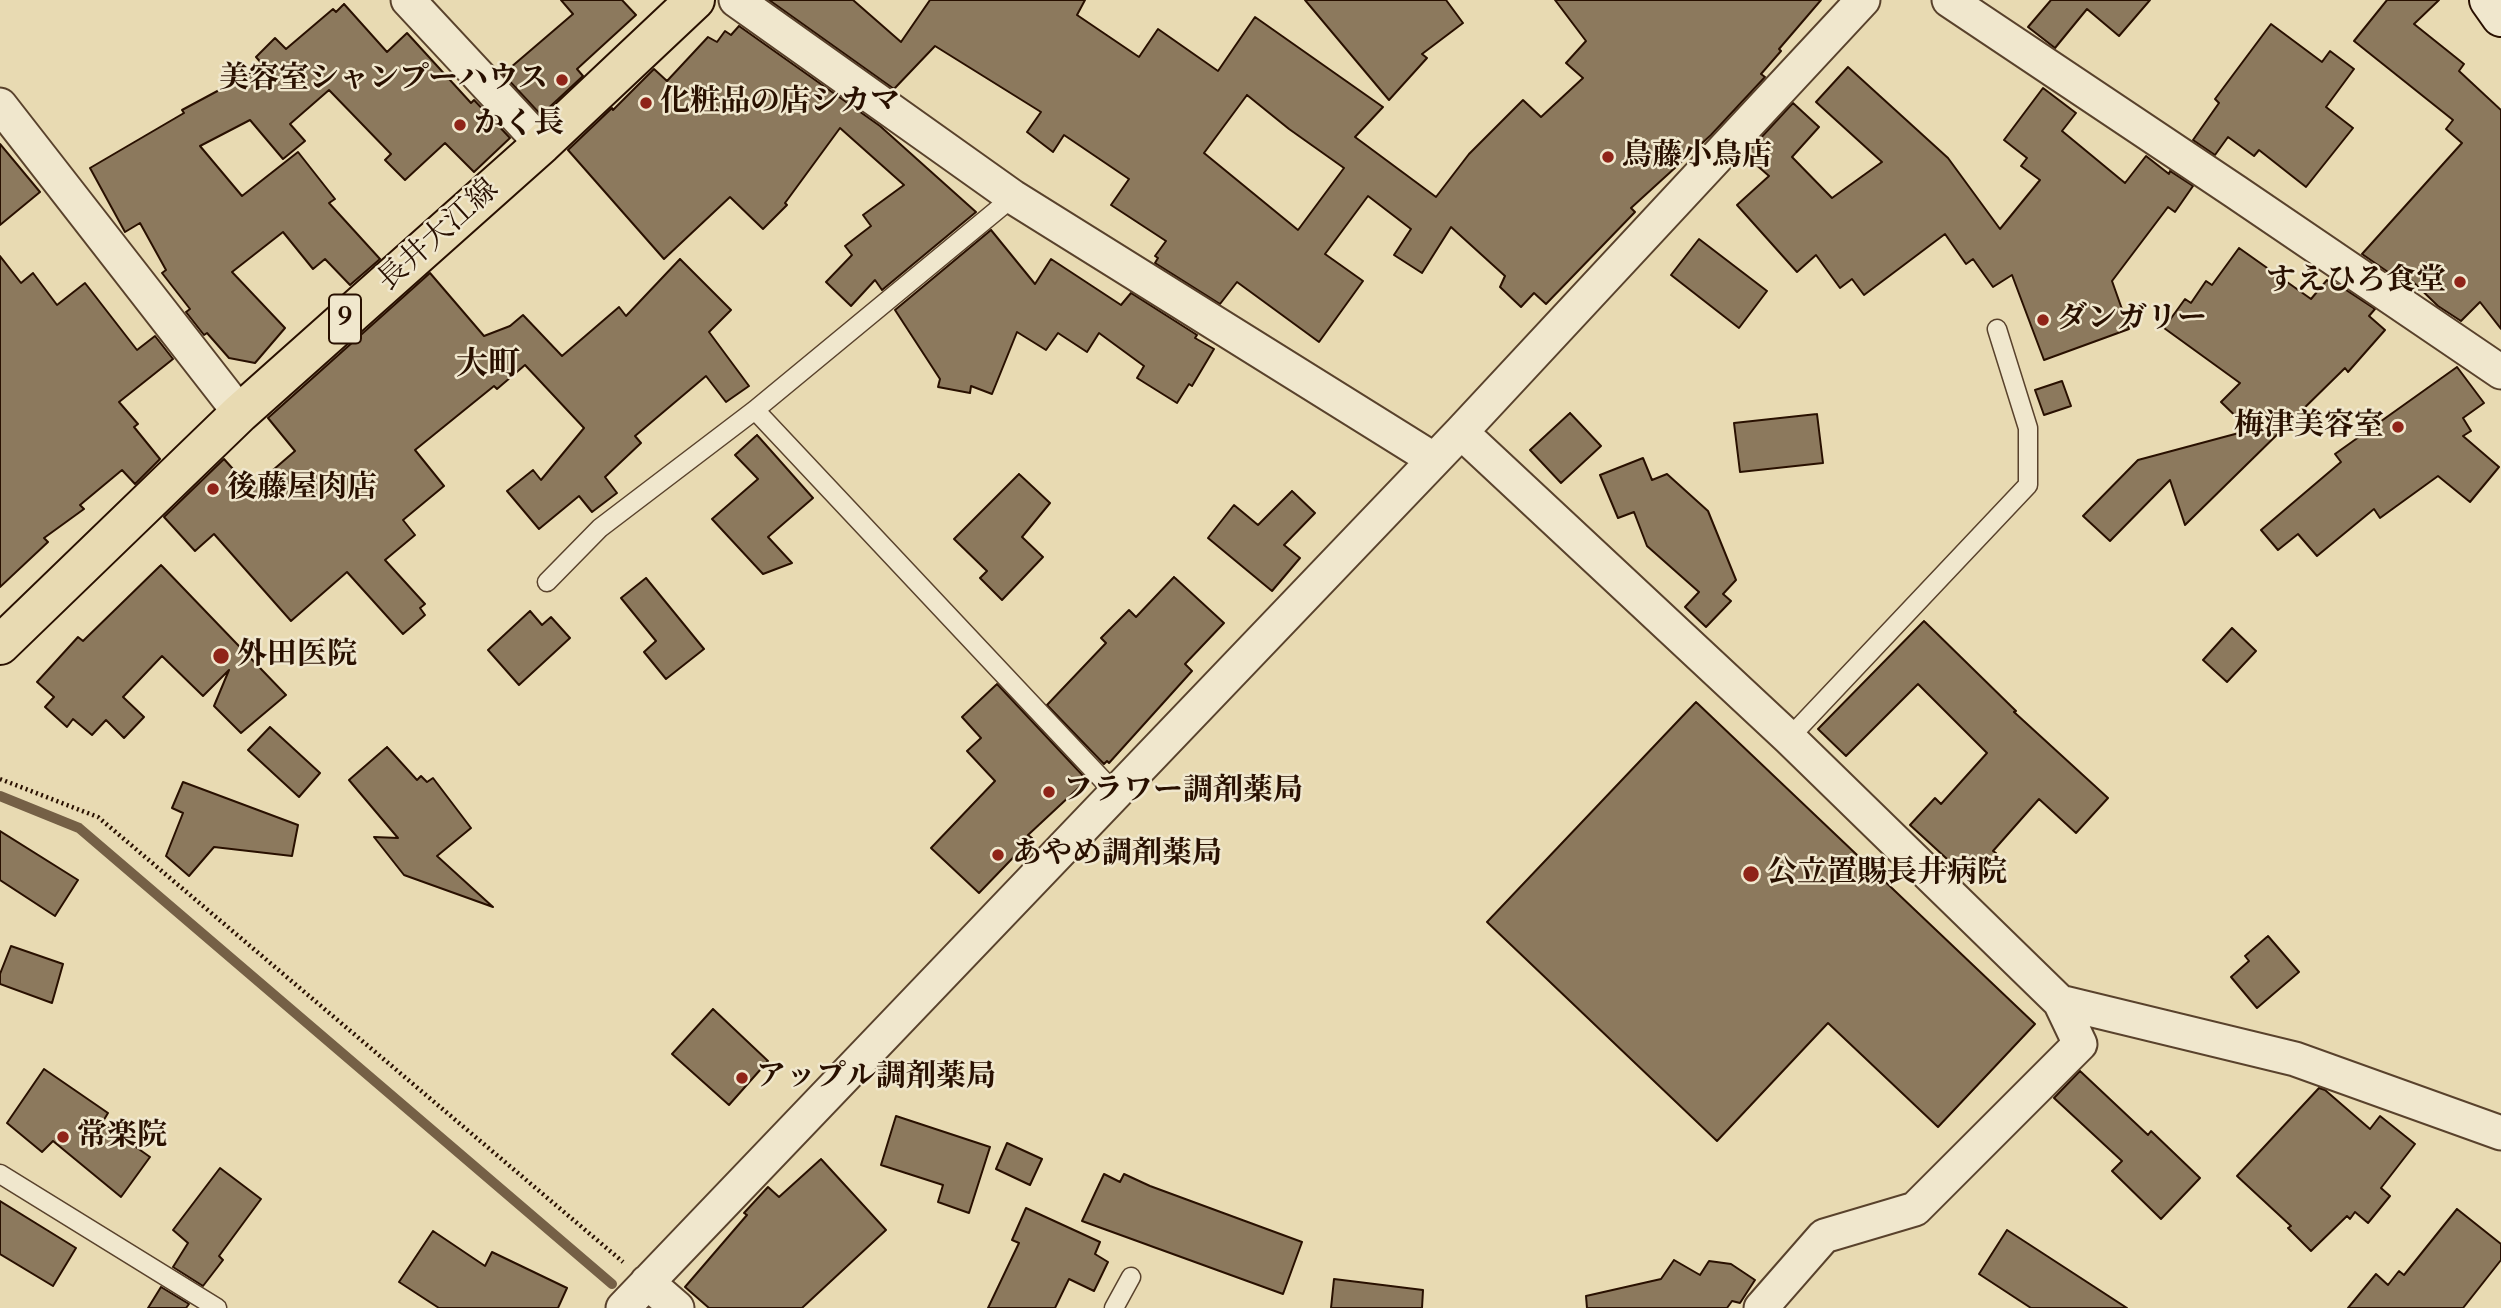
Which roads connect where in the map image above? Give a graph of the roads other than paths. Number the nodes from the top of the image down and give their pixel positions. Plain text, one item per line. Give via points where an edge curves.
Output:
1 (408, 0) edge
2 (695, 0) edge
3 (736, 0) edge
4 (1863, 0) edge
5 (1949, 0) edge
6 (2489, 0) edge
7 (2501, 17) edge
8 (0, 105) edge
9 (542, 144) junction
10 (1013, 197) junction
11 (1997, 329) dead end
12 (2501, 372) edge
13 (755, 410) junction
14 (240, 412) junction
15 (1461, 432) junction
16 (1433, 459) junction
17 (547, 582) dead end
18 (0, 645) edge
19 (1789, 738) junction
20 (1115, 793) junction
21 (2060, 1002) junction
22 (2501, 1133) edge
23 (0, 1174) edge
24 (1131, 1277) dead end
25 (647, 1282) junction
26 (217, 1308) edge
27 (623, 1308) edge
28 (677, 1308) edge
29 (1114, 1308) edge
30 (1761, 1308) edge

1 - 9 street
2 - 9 main road, 長井大江線 / 9
3 - 10 street
4 - 15 street
5 - 12 street
6 - 7 main road
8 - 14 street
9 - 14 main road, 長井大江線 / 9
10 - 13 lane
10 - 16 street
11 - 19 lane via 2028,428 2028,485
13 - 17 lane via 600,527
13 - 20 lane
14 - 18 main road, 長井大江線 / 9
15 - 16 street
15 - 19 street
16 - 20 street
19 - 21 street
20 - 25 street
21 - 22 street via 2295,1059
21 - 30 street via 2080,1044 1915,1209 1824,1236
23 - 26 lane
24 - 29 lane
25 - 27 street
25 - 28 street

